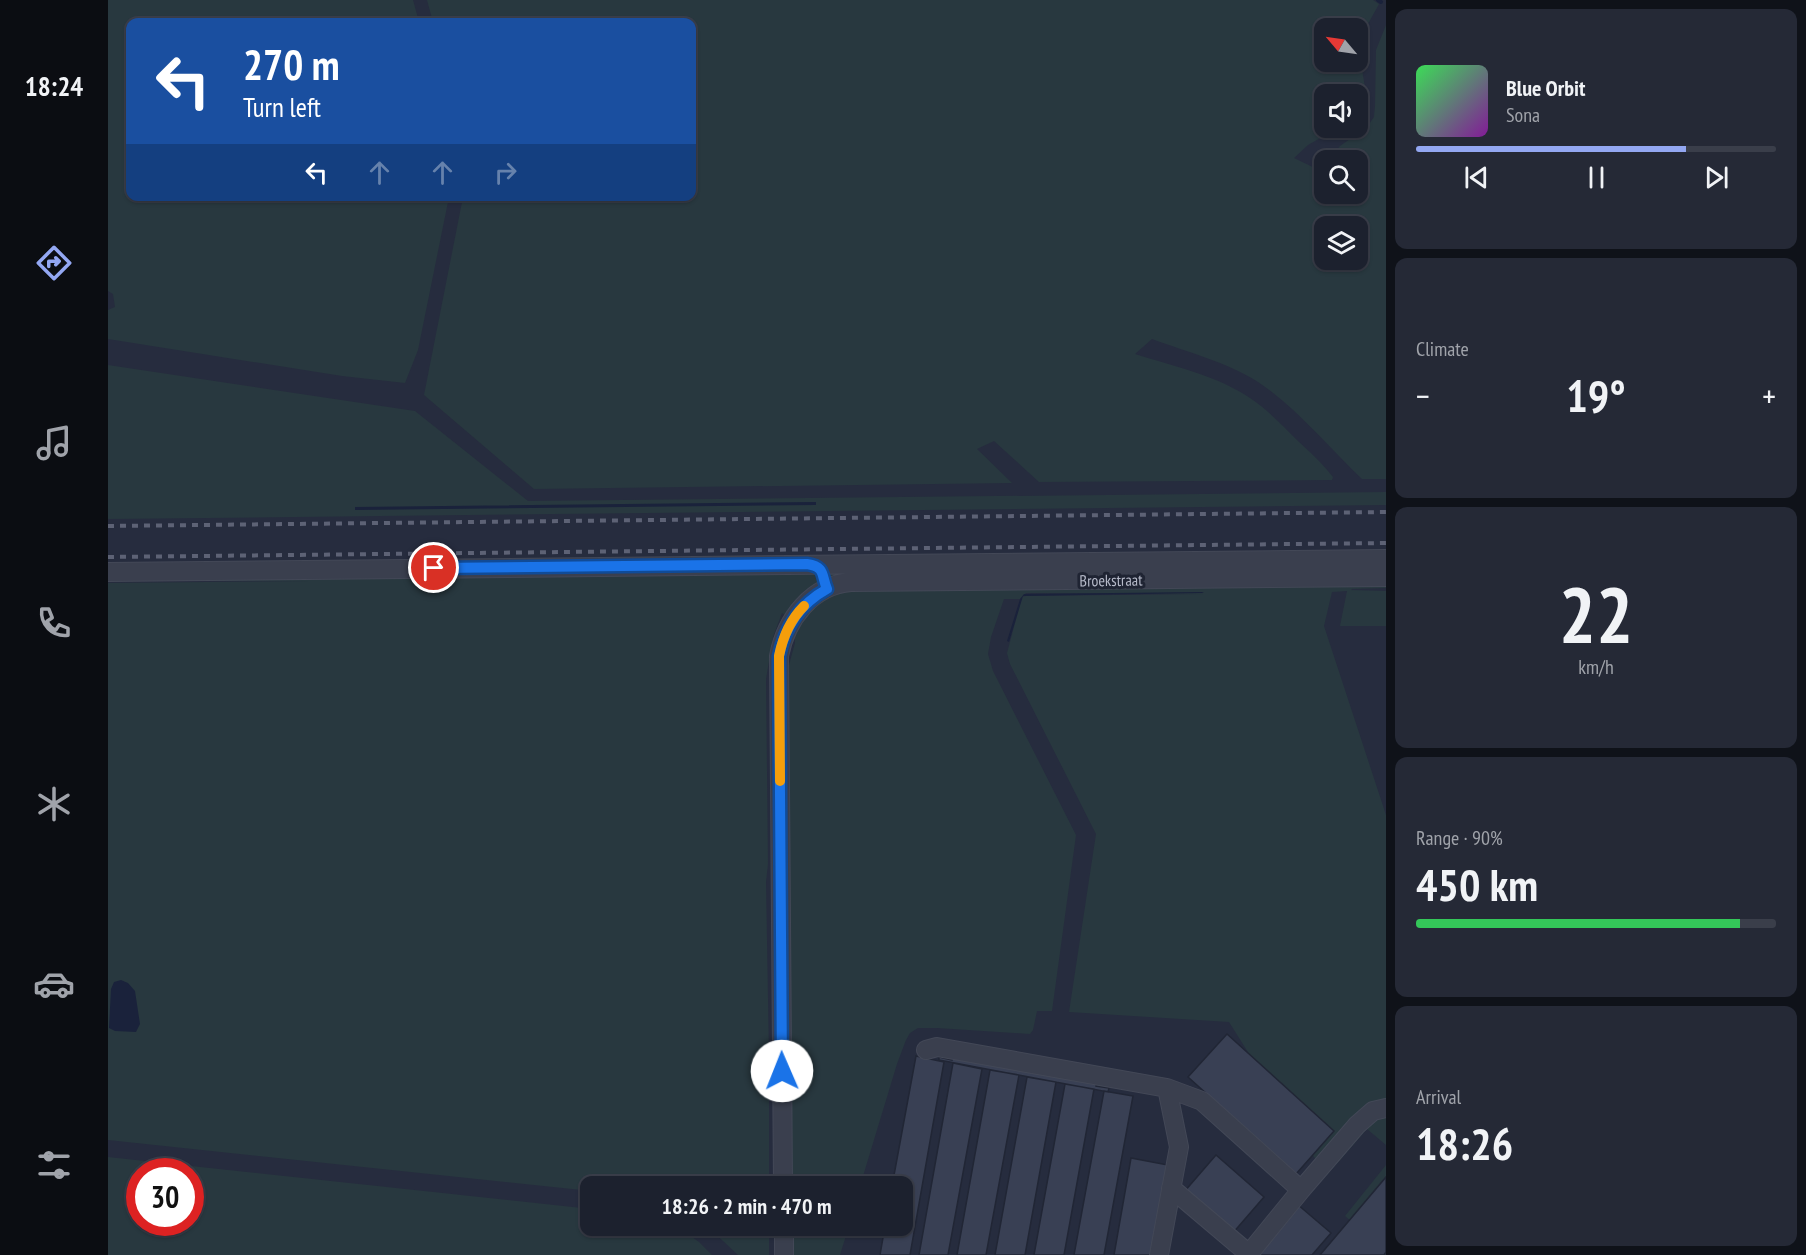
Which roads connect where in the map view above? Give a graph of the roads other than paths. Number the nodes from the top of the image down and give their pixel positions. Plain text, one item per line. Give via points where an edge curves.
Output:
1 (1386, 559) edge
2 (807, 564) junction
3 (108, 572) edge
4 (1386, 577) edge
5 (831, 587) junction
6 (926, 1050) dead end
7 (1167, 1088) junction
8 (1386, 1108) edge
9 (783, 1176) edge
10 (1171, 1188) junction
11 (1301, 1190) junction
12 (784, 1236) edge
13 (784, 1255) edge
14 (1159, 1255) edge
15 (1249, 1255) edge

1 - 2 street
2 - 3 street
2 - 5 street via 822,571
4 - 5 street, Broekstraat via 851,582
5 - 9 street via 808,602 792,620 779,656
6 - 7 street via 937,1047
7 - 10 street via 1179,1146
7 - 11 street via 1202,1101
8 - 11 street via 1373,1111 1357,1125
10 - 14 street
10 - 15 street
11 - 15 street
12 - 13 street

